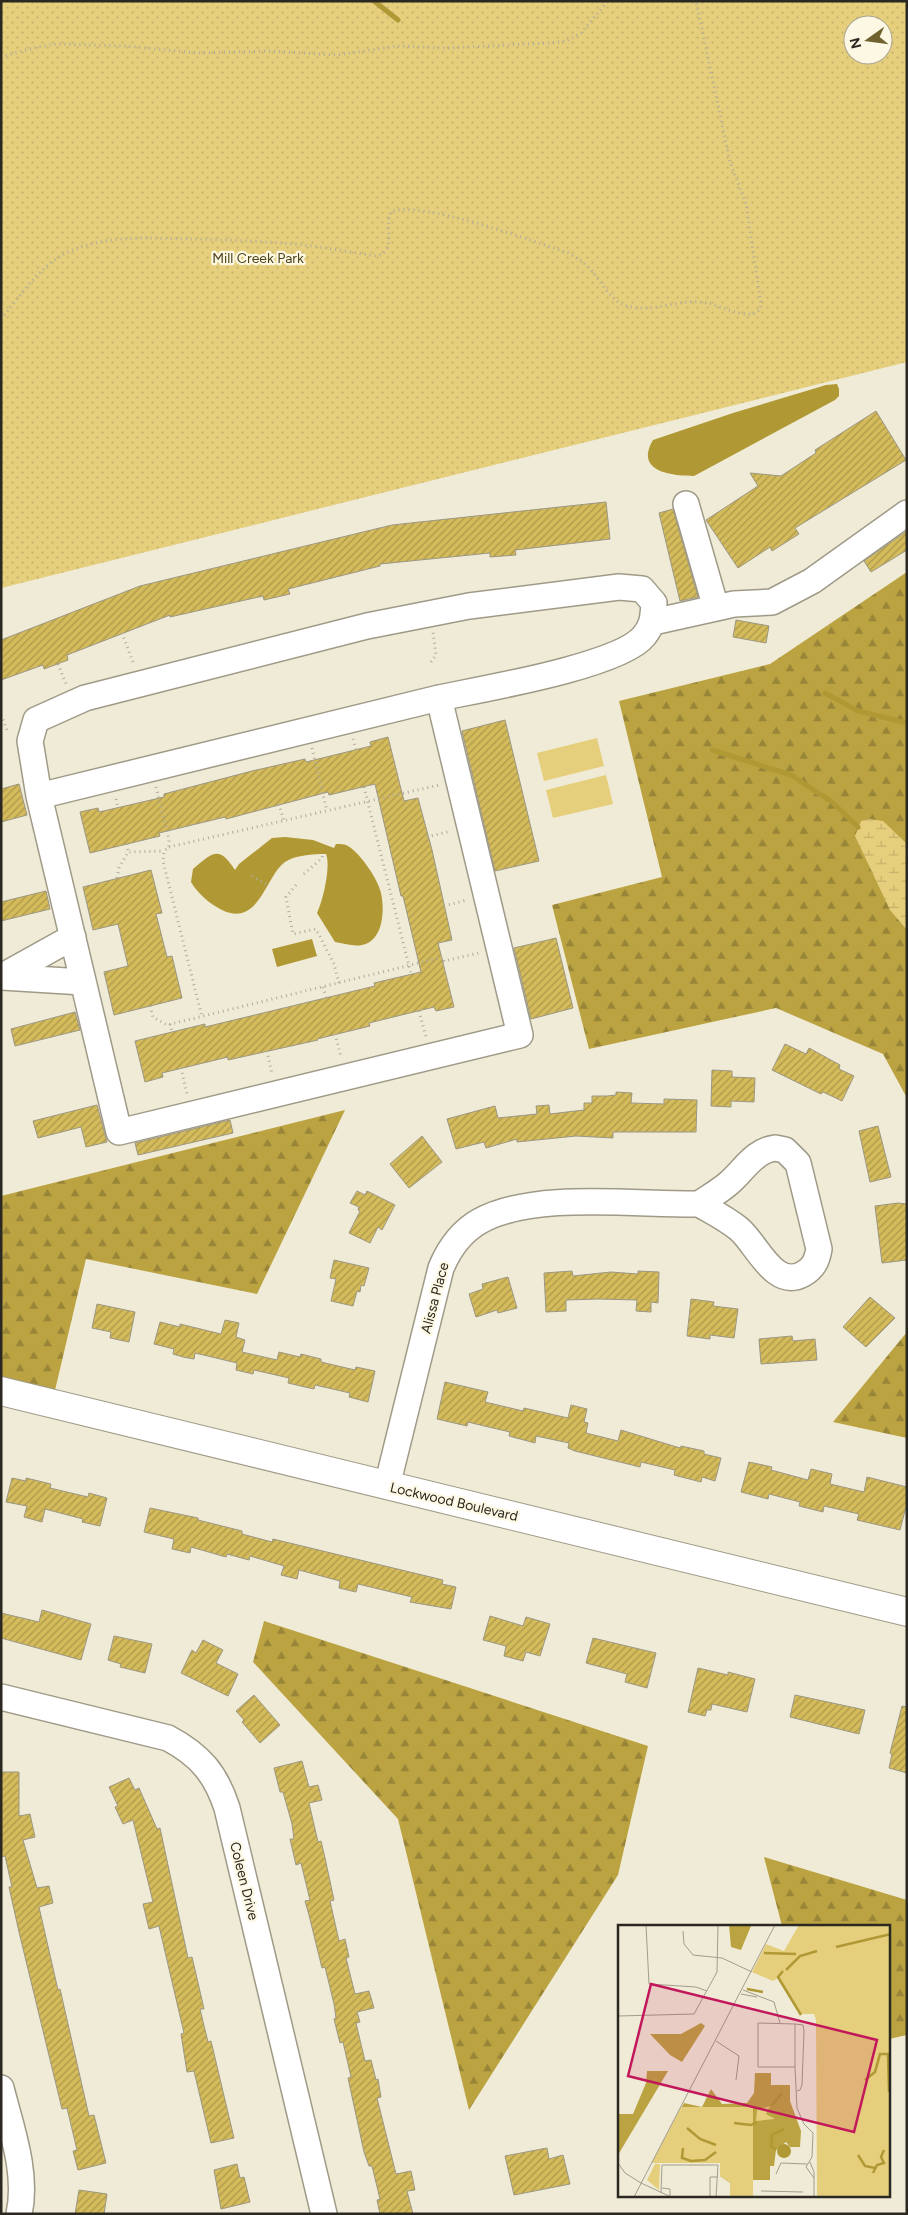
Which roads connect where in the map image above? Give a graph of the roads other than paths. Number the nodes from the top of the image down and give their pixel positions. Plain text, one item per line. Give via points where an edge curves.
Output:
1 (686, 504) dead end
2 (907, 514) edge
3 (716, 608) junction
4 (653, 622) junction
5 (439, 698) junction
6 (39, 796) junction
7 (73, 937) junction
8 (2, 977) edge
9 (83, 982) junction
10 (699, 1204) junction
11 (1, 1391) edge
12 (387, 1486) junction
13 (907, 1612) edge
14 (1, 1696) edge
15 (1, 2088) edge
16 (19, 2214) edge
17 (324, 2214) edge

1 - 3 street
2 - 3 street via 812,581 772,602
3 - 4 street
4 - 5 street via 643,637 608,658
4 - 6 street via 654,603 642,589 619,587 469,606 367,626 85,698 36,720 30,741
5 - 6 street
5 - 9 street via 520,1035 119,1132
6 - 7 street
7 - 8 street
7 - 9 street
8 - 9 street
10 - 10 street via 726,1185 760,1152 775,1148 785,1150 798,1163 819,1249 812,1268 802,1275 787,1277 776,1272 741,1230
10 - 12 street, Alissa Place via 548,1204 498,1213 465,1232 452,1247 442,1268
11 - 12 main road, Lockwood Boulevard
12 - 13 main road, Lockwood Boulevard
14 - 17 street, Coleen Drive via 168,1738 186,1747 218,1783 229,1817
15 - 16 street via 21,2172

